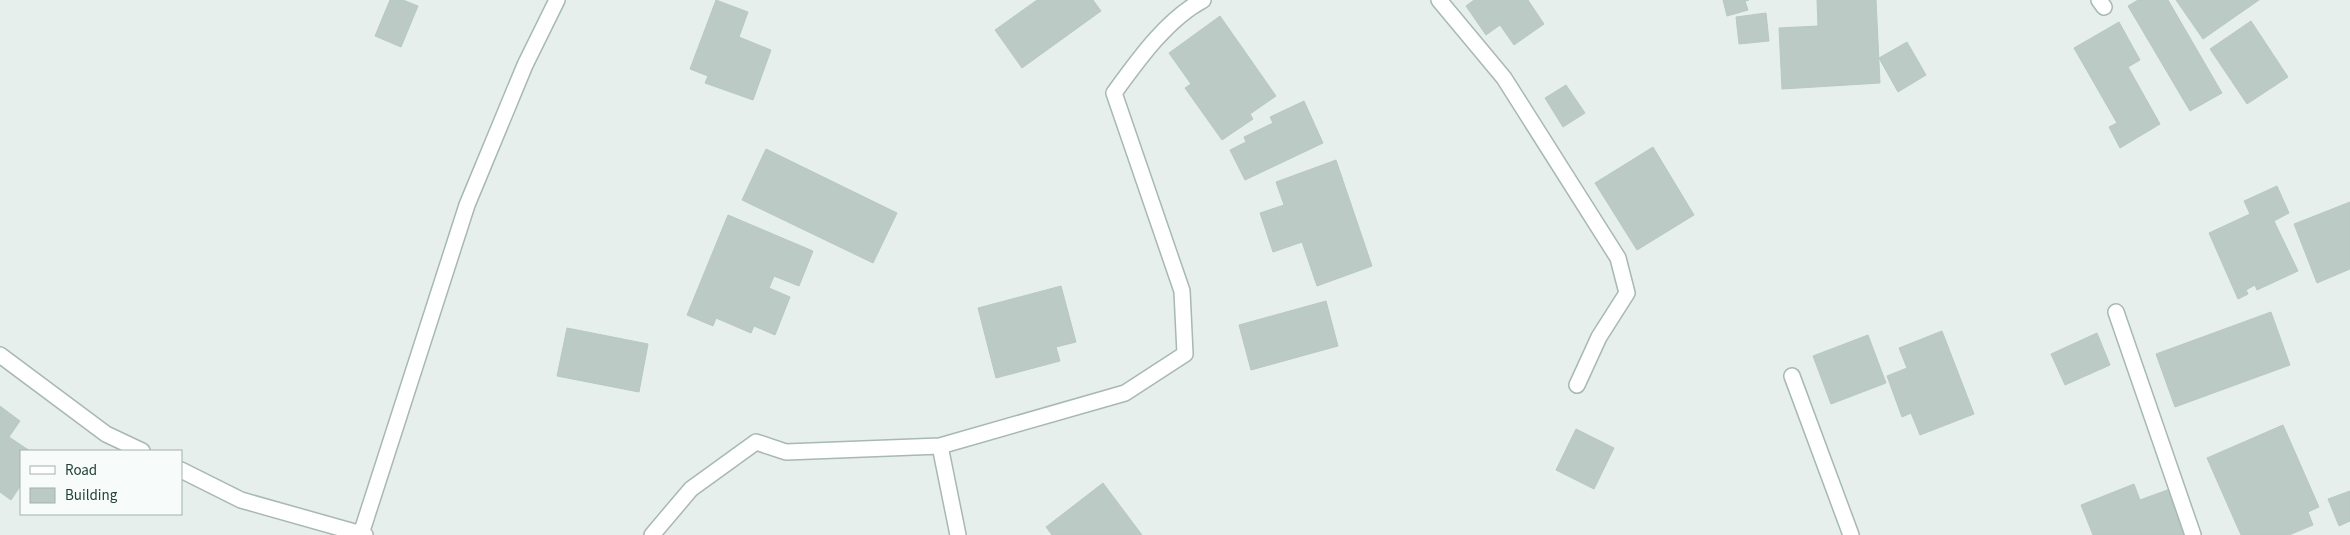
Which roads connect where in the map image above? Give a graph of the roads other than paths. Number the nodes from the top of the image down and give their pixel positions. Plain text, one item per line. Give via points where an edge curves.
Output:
1 (556, 0) edge
2 (1203, 0) edge
3 (1439, 0) edge
4 (2116, 312) dead end
5 (0, 355) edge
6 (1792, 376) dead end
7 (1577, 385) dead end
8 (940, 446) junction
9 (140, 450) edge
10 (182, 470) edge
11 (361, 534) edge
12 (365, 535) edge
13 (652, 535) edge
14 (958, 535) edge
15 (1852, 535) edge
16 (2193, 535) edge

1 - 11 street via 525,65 467,205
2 - 8 street via 1192,6 1144,52 1114,92 1182,291 1185,354 1125,393
3 - 7 street via 1504,78 1618,258 1627,293 1600,337
4 - 16 street
5 - 9 street via 106,434
6 - 15 street
8 - 13 street via 786,452 756,442 691,489
8 - 14 street
10 - 11 street via 241,500
11 - 12 street

